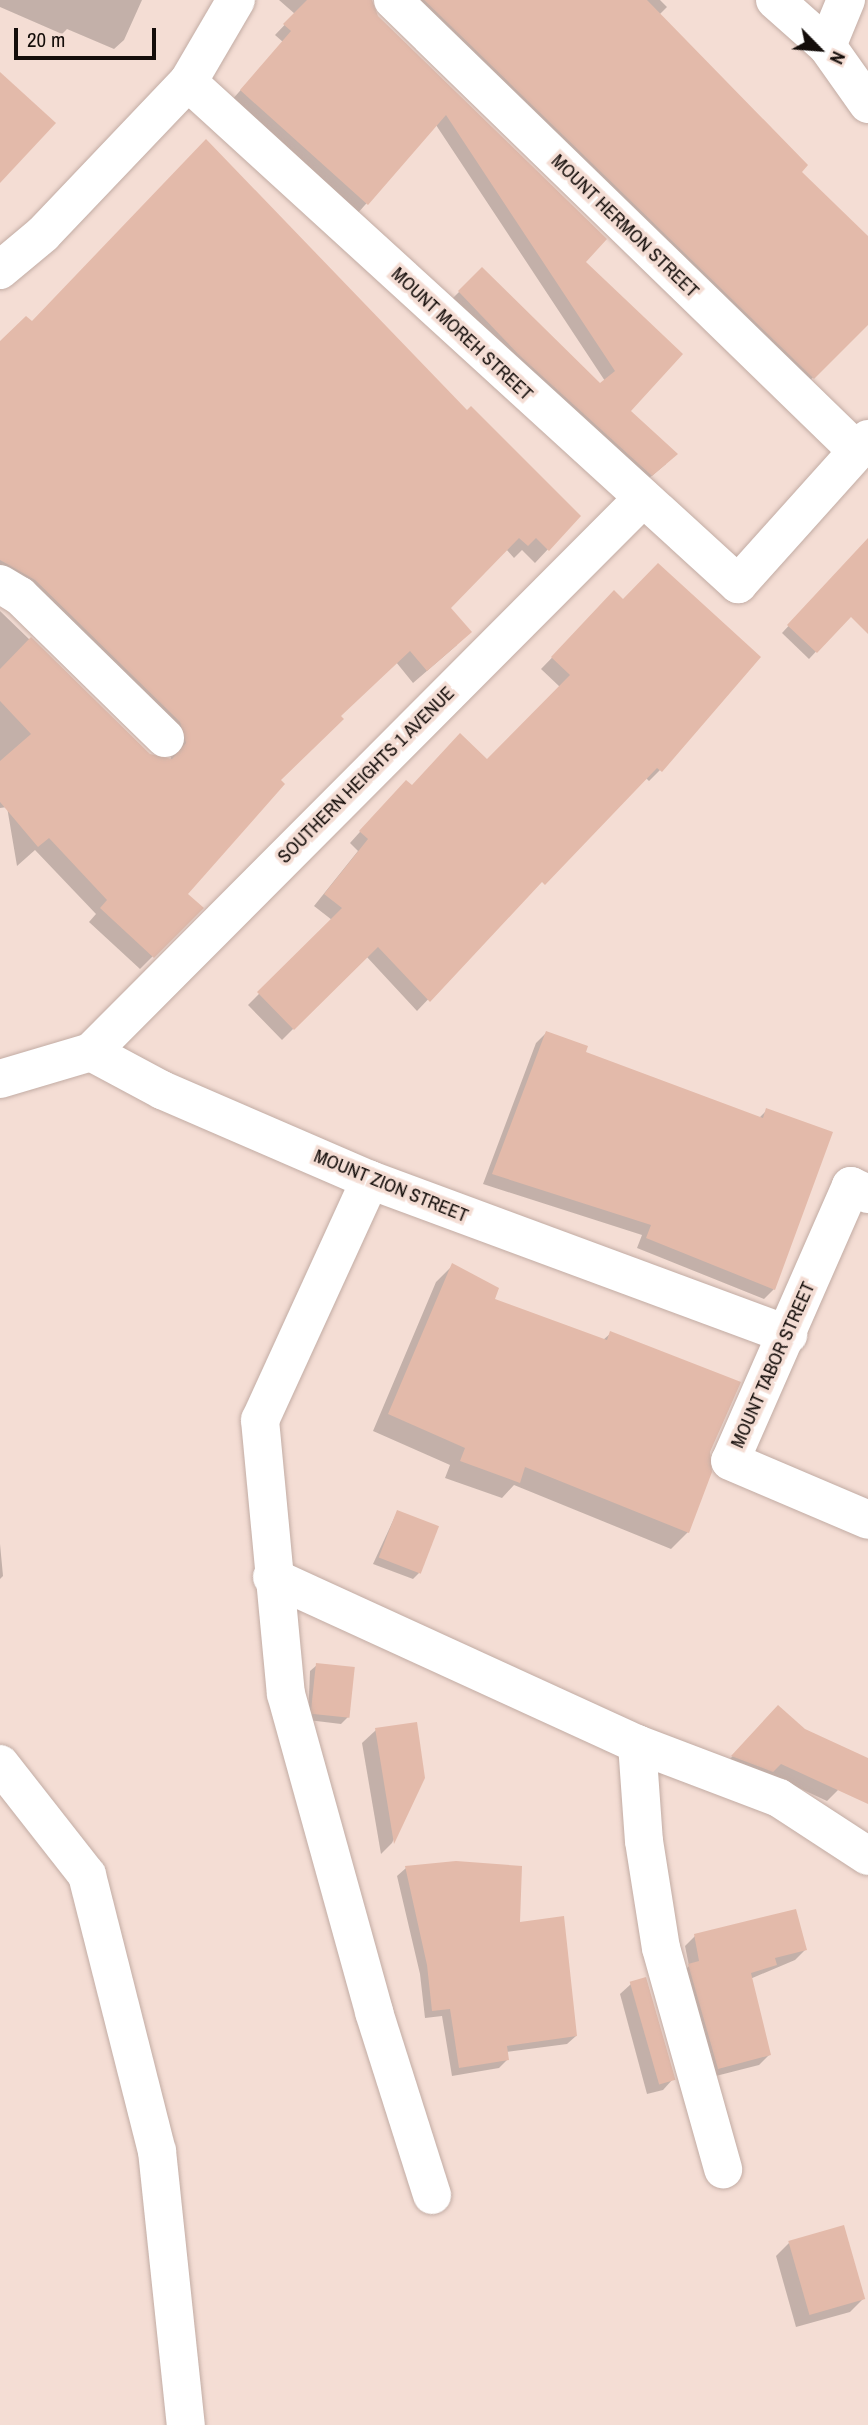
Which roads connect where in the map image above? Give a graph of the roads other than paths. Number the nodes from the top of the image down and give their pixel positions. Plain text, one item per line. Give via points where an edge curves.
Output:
1 (236, 0) edge
2 (393, 0) edge
3 (775, 0) edge
4 (846, 0) edge
5 (827, 46) junction
6 (188, 82) junction
7 (868, 104) edge
8 (0, 270) edge
9 (862, 445) edge
10 (642, 499) junction
11 (0, 584) edge
12 (165, 738) dead end
13 (91, 1052) junction
14 (0, 1079) edge
15 (370, 1180) junction
16 (868, 1194) edge
17 (788, 1335) junction
18 (868, 1521) edge
19 (272, 1577) junction
20 (637, 1744) junction
21 (0, 1764) edge
22 (868, 1856) edge
23 (723, 2169) dead end
24 (432, 2195) dead end
25 (186, 2425) edge

1 - 6 street
2 - 9 street, MOUNT HERMON STREET
3 - 5 street
4 - 5 street
5 - 7 street
6 - 8 street via 43,234
6 - 10 street, MOUNT MOREH STREET
9 - 10 street, MOUNT MOREH STREET via 738,584
10 - 13 street, SOUTHERN HEIGHTS 1 AVENUE
11 - 12 street via 20,596
13 - 14 street
13 - 15 street, MOUNT ZION STREET via 162,1090
15 - 17 street, MOUNT ZION STREET
15 - 19 street via 260,1420
16 - 17 street, MOUNT TABOR STREET via 851,1186
17 - 18 street, MOUNT TABOR STREET via 730,1461
19 - 20 street
19 - 24 street via 286,1694 374,2012
20 - 22 street via 779,1798
20 - 23 street via 644,1841 661,1948
21 - 25 street via 87,1875 157,2151

